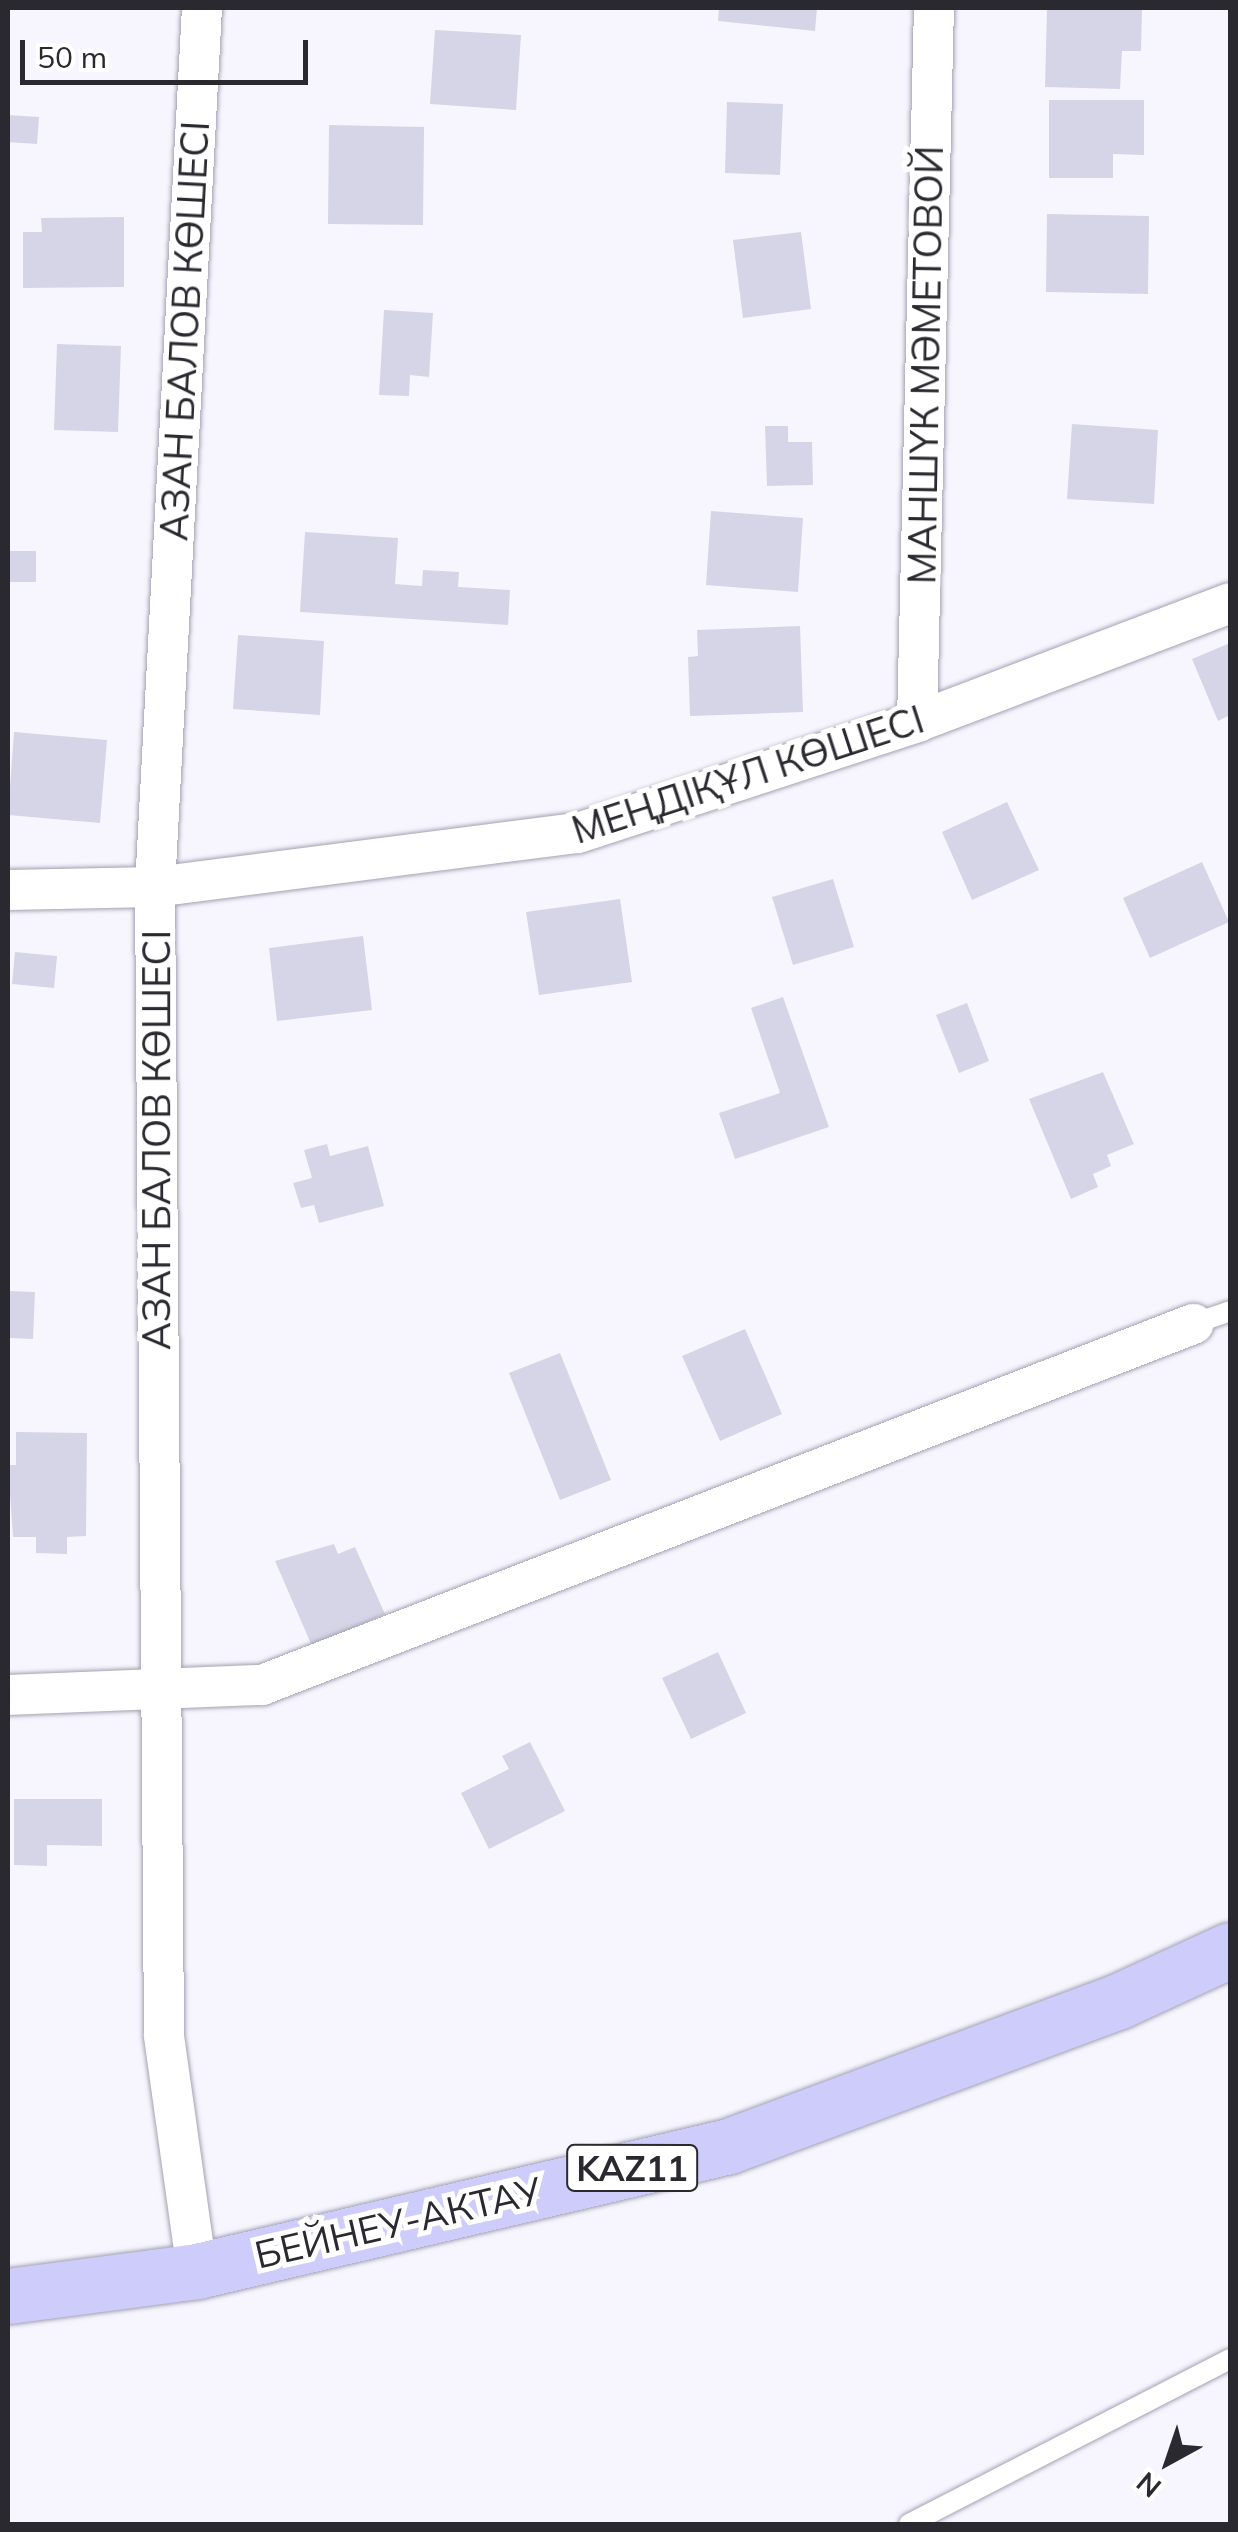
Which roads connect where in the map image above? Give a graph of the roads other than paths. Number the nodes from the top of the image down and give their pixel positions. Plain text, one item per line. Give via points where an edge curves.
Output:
1 (202, 8) edge
2 (934, 8) edge
3 (1230, 602) edge
4 (917, 722) junction
5 (154, 887) junction
6 (8, 890) edge
7 (1212, 1318) edge
8 (161, 1694) junction
9 (8, 1695) edge
10 (1230, 1950) edge
11 (197, 2271) junction
12 (8, 2296) edge
13 (1230, 2359) edge
14 (909, 2524) edge

1 - 5 street, АЗАН БАЛОВ КӨШЕСІ
2 - 4 street, МАНШҮК МӘМЕТОВОЙ
3 - 4 street, МЕҢДІҚҰЛ КӨШЕСІ
4 - 5 street, МЕҢДІҚҰЛ КӨШЕСІ via 578,833
5 - 6 street, МЕҢДІҚҰЛ КӨШЕСІ
5 - 8 street, АЗАН БАЛОВ КӨШЕСІ
7 - 8 street via 262,1685
8 - 9 street
8 - 11 street, АЗАН БАЛОВ КӨШЕСІ via 164,2035
10 - 11 highway, БЕЙНЕУ-АКТАУ / KAZ11 via 1119,2001 729,2146
11 - 12 highway, БЕЙНЕУ-АКТАУ / KAZ11
13 - 14 lane

